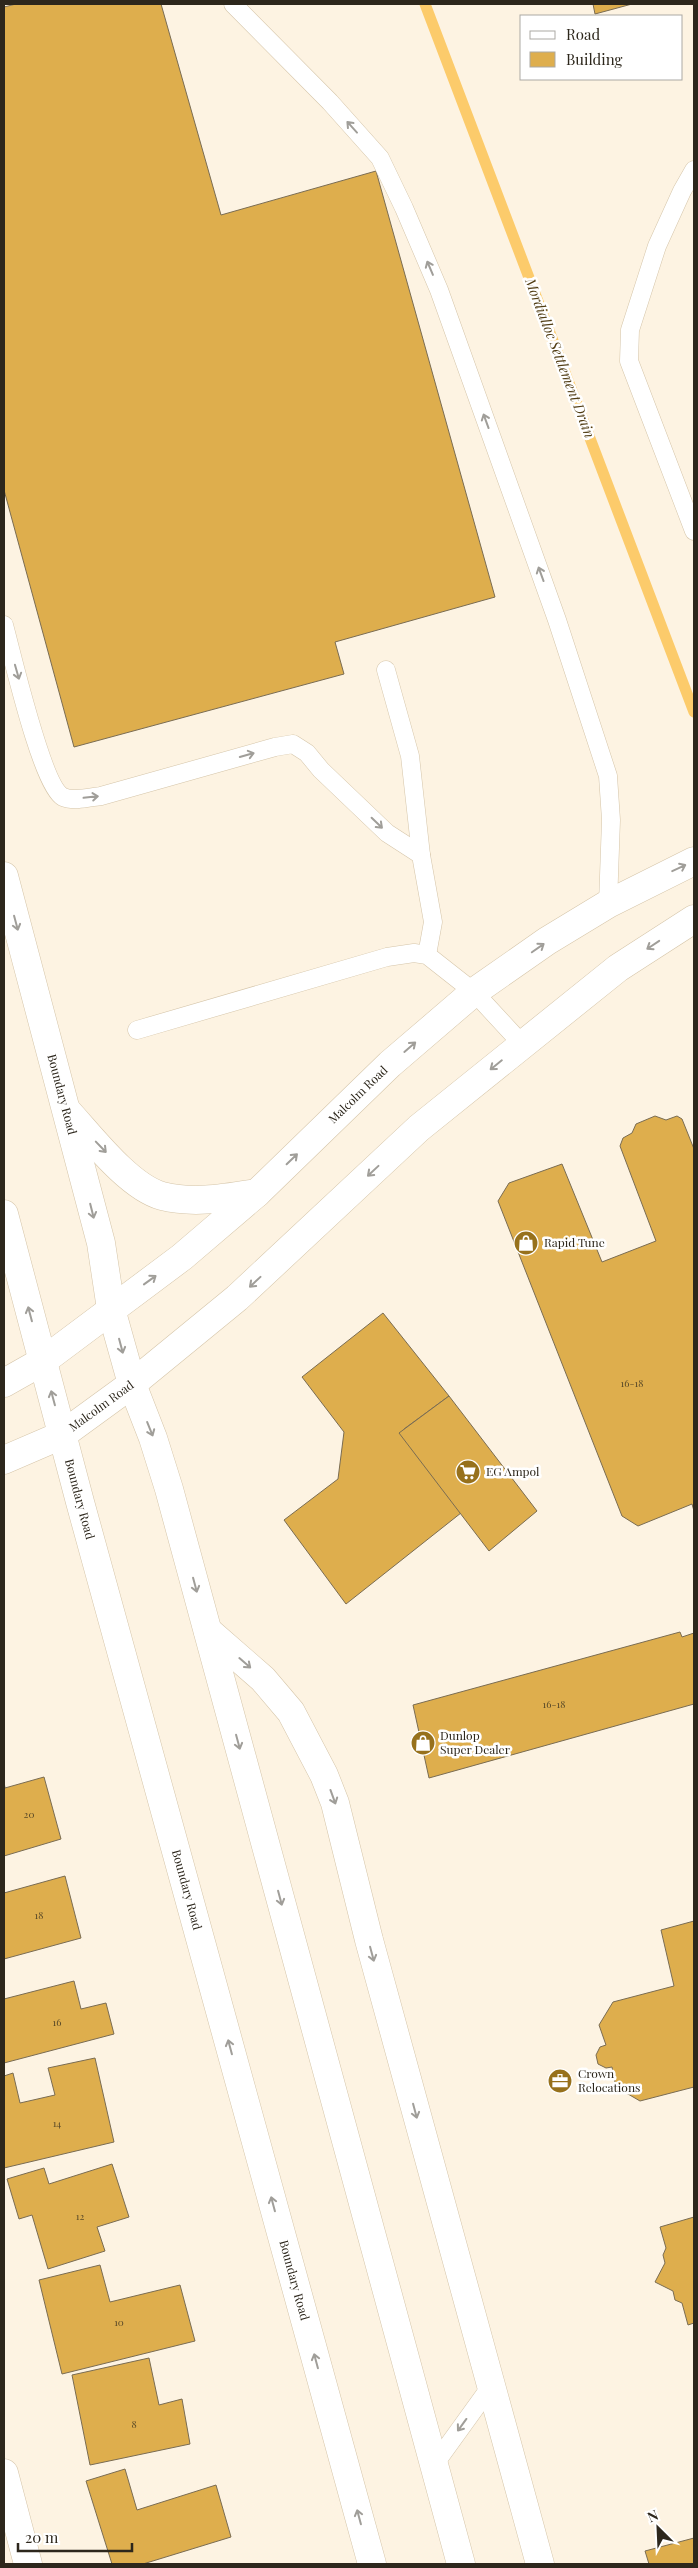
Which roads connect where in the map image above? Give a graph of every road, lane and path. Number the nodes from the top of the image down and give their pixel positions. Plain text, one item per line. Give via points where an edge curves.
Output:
1 (233, 4) edge
2 (694, 170) edge
3 (694, 531) edge
4 (4, 626) edge
5 (386, 670) dead end
6 (421, 855) junction
7 (694, 861) edge
8 (4, 876) edge
9 (608, 904) junction
10 (694, 919) edge
11 (427, 955) junction
12 (474, 992) junction
13 (137, 1030) dead end
14 (522, 1044) junction
15 (68, 1112) junction
16 (257, 1193) junction
17 (4, 1214) edge
18 (111, 1309) junction
19 (43, 1362) junction
20 (4, 1383) edge
21 (132, 1384) junction
22 (62, 1435) junction
23 (4, 1460) edge
24 (208, 1631) junction
25 (491, 2386) junction
26 (434, 2465) junction
27 (4, 2473) edge
28 (28, 2564) edge
29 (372, 2564) edge
30 (461, 2564) edge
31 (540, 2564) edge

9 -> 1 lane via 612,820 608,776 557,620 439,290 380,158
2 - 3 lane via 657,246 630,330 630,360
4 -> 6 lane via 43,763 53,787 63,797 101,796 275,746 293,744 307,753 388,833
5 - 6 lane via 410,756
6 - 11 lane via 432,922
9 -> 7 main road, Malcolm Road
8 -> 15 main road, Boundary Road
12 -> 9 main road, Malcolm Road
10 -> 14 main road, Malcolm Road via 618,968
11 - 12 lane
11 - 13 lane via 414,953 387,957
12 - 14 lane
16 -> 12 main road, Malcolm Road via 390,1064
14 -> 21 main road, Malcolm Road via 419,1128 237,1298
15 -> 16 main road via 130,1176 160,1196 215,1200
15 -> 18 main road, Boundary Road via 101,1243
18 -> 16 main road, Malcolm Road via 182,1257
19 -> 17 main road, Boundary Road
18 - 19 main road, Malcolm Road
18 -> 21 main road, Boundary Road
19 - 20 main road, Malcolm Road
22 -> 19 main road, Boundary Road
21 - 22 main road, Malcolm Road
21 -> 24 main road, Boundary Road via 159,1455
22 - 23 main road, Malcolm Road
29 -> 22 main road, Boundary Road
24 -> 25 main road via 263,1679 291,1712 324,1774 335,1803 368,1940
24 -> 26 main road, Boundary Road
25 -> 26 lane
25 - 31 main road
26 - 30 main road, Boundary Road
27 - 28 main road

